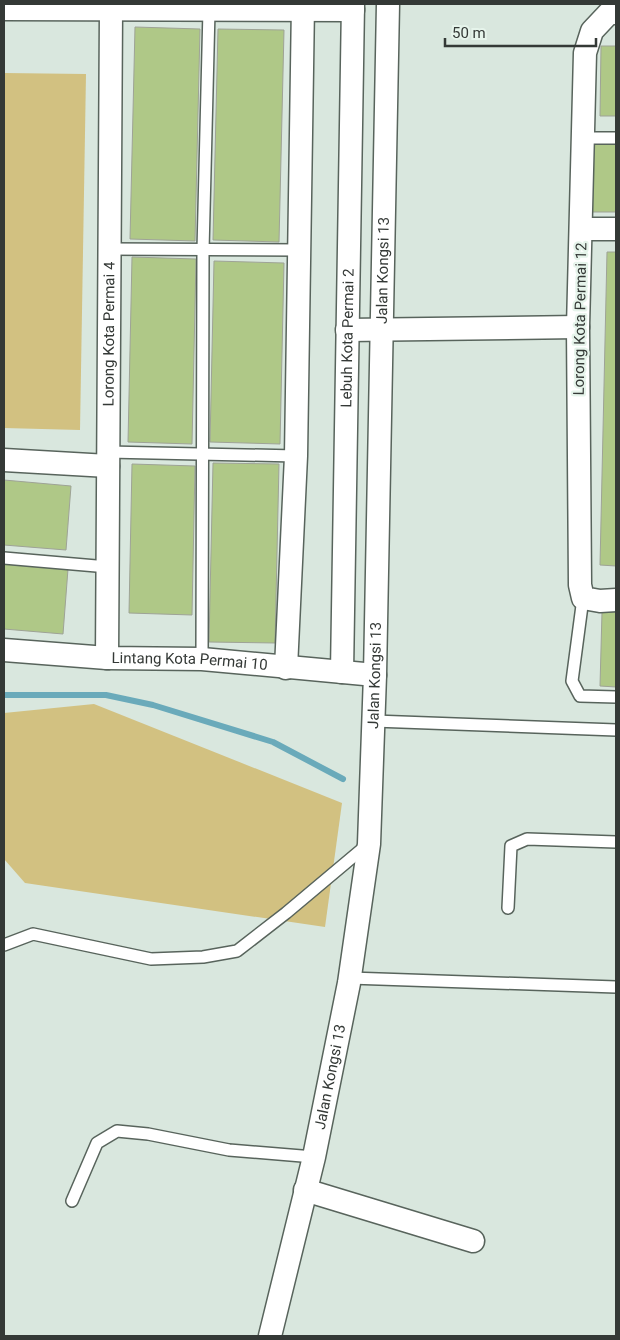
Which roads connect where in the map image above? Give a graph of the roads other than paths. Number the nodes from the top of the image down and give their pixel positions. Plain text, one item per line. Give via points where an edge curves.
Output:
1 (388, 4) edge
2 (36, 7) edge
3 (303, 7) edge
4 (353, 7) edge
5 (4, 9) edge
6 (111, 10) junction
7 (209, 10) junction
8 (616, 13) edge
9 (583, 138) junction
10 (616, 138) edge
11 (581, 229) junction
12 (616, 229) edge
13 (110, 249) junction
14 (203, 250) junction
15 (299, 250) junction
16 (578, 327) junction
17 (382, 328) junction
18 (347, 330) junction
19 (202, 454) junction
20 (296, 456) junction
21 (108, 459) junction
22 (4, 460) edge
23 (4, 558) edge
24 (108, 567) junction
25 (582, 592) junction
26 (616, 600) edge
27 (4, 650) edge
28 (107, 658) junction
29 (202, 659) junction
30 (286, 668) junction
31 (342, 672) junction
32 (375, 674) junction
33 (616, 697) edge
34 (374, 721) junction
35 (616, 730) edge
36 (616, 842) edge
37 (369, 844) junction
38 (508, 908) dead end
39 (4, 945) edge
40 (350, 978) junction
41 (616, 987) edge
42 (314, 1157) junction
43 (305, 1190) junction
44 (72, 1201) dead end
45 (473, 1241) dead end
46 (271, 1336) edge

1 - 17 street, Jalan Kongsi 13
2 - 5 street
2 - 6 street
3 - 4 street
3 - 7 street
3 - 15 street
4 - 18 street, Lebuh Kota Permai 2
6 - 7 street
6 - 13 street, Lorong Kota Permai 4
7 - 14 lane
8 - 9 street, Lorong Kota Permai 12 via 609,13 592,31 585,53
9 - 10 lane
9 - 11 street, Lorong Kota Permai 12
11 - 12 street
11 - 16 street, Lorong Kota Permai 12
13 - 14 lane
13 - 21 street, Lorong Kota Permai 4
14 - 15 lane
14 - 19 lane
15 - 20 street
16 - 17 street
16 - 25 street, Lorong Kota Permai 12
17 - 18 street
17 - 32 street, Jalan Kongsi 13
18 - 31 street, Lebuh Kota Permai 2
19 - 20 lane
19 - 21 lane
19 - 29 lane
20 - 30 street
21 - 22 street
21 - 24 street, Lorong Kota Permai 4
23 - 24 lane
24 - 28 street, Lorong Kota Permai 4
25 - 26 street via 600,601
25 - 33 lane via 572,681 580,696
27 - 28 street, Lintang Kota Permai 10
28 - 29 street, Lintang Kota Permai 10
29 - 30 street, Lintang Kota Permai 10
30 - 31 street, Lintang Kota Permai 10
31 - 32 street, Lintang Kota Permai 10
32 - 34 street, Jalan Kongsi 13
34 - 35 lane
34 - 37 street, Jalan Kongsi 13
36 - 38 lane via 527,839 511,846
37 - 39 lane via 237,951 203,957 151,959 33,934
37 - 40 street, Jalan Kongsi 13
40 - 41 lane
40 - 42 street, Jalan Kongsi 13
42 - 43 street, Jalan Kongsi 13
42 - 44 lane via 229,1150 117,1131 97,1143
43 - 45 street
43 - 46 street, Jalan Kongsi 13

